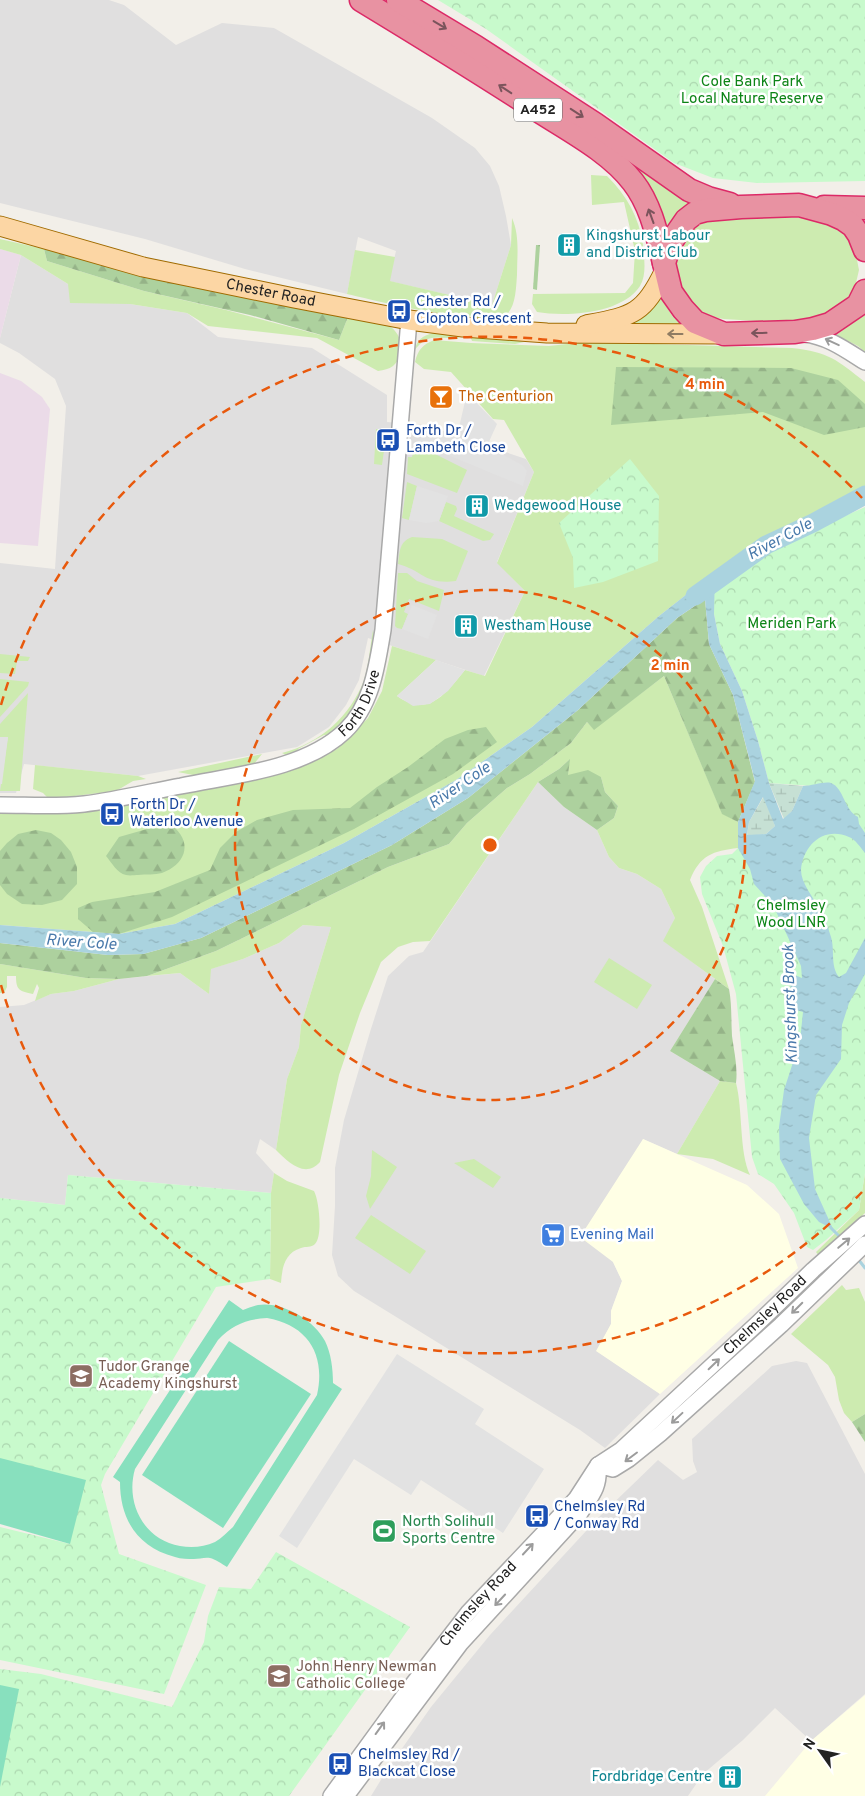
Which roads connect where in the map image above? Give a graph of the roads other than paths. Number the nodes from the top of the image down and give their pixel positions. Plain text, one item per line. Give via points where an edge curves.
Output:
1 (361, 0) edge
2 (398, 0) edge
3 (798, 205) junction
4 (741, 207) junction
5 (865, 208) edge
6 (0, 226) edge
7 (865, 250) edge
8 (665, 267) junction
9 (865, 291) edge
10 (410, 320) junction
11 (794, 332) junction
12 (547, 333) junction
13 (724, 334) junction
14 (865, 362) edge
15 (0, 805) edge
16 (863, 1226) edge
17 (865, 1244) edge
18 (598, 1465) junction
19 (331, 1796) edge
20 (346, 1796) edge

8 -> 1 highway, A452 via 646,203 633,181 614,163 468,65
2 -> 4 highway, A452 via 595,124 689,190
3 - 4 highway, A452
3 - 5 highway, A452
3 - 7 highway, A452 via 843,219 853,226
4 - 8 highway, A452 via 706,210 686,220 670,244
6 - 10 main road, Chester Road via 143,266
8 - 12 main road, Chester Road via 654,292 631,315
8 - 13 highway, A452 via 671,292 682,309 695,322
9 - 11 highway, A452 via 858,305 830,324
10 - 12 main road, Chester Road
10 - 15 street, Forth Drive via 383,630 372,687 354,721 320,750 269,768 82,804
11 -> 13 highway, A452
14 -> 11 street via 816,335
13 -> 12 main road, Chester Road
18 -> 16 street, Chelmsley Road via 627,1445
17 -> 18 street, Chelmsley Road via 781,1325 645,1446 613,1469
19 -> 18 street, Chelmsley Road via 468,1613 576,1499
18 -> 20 street, Chelmsley Road via 595,1492 580,1513 460,1644

